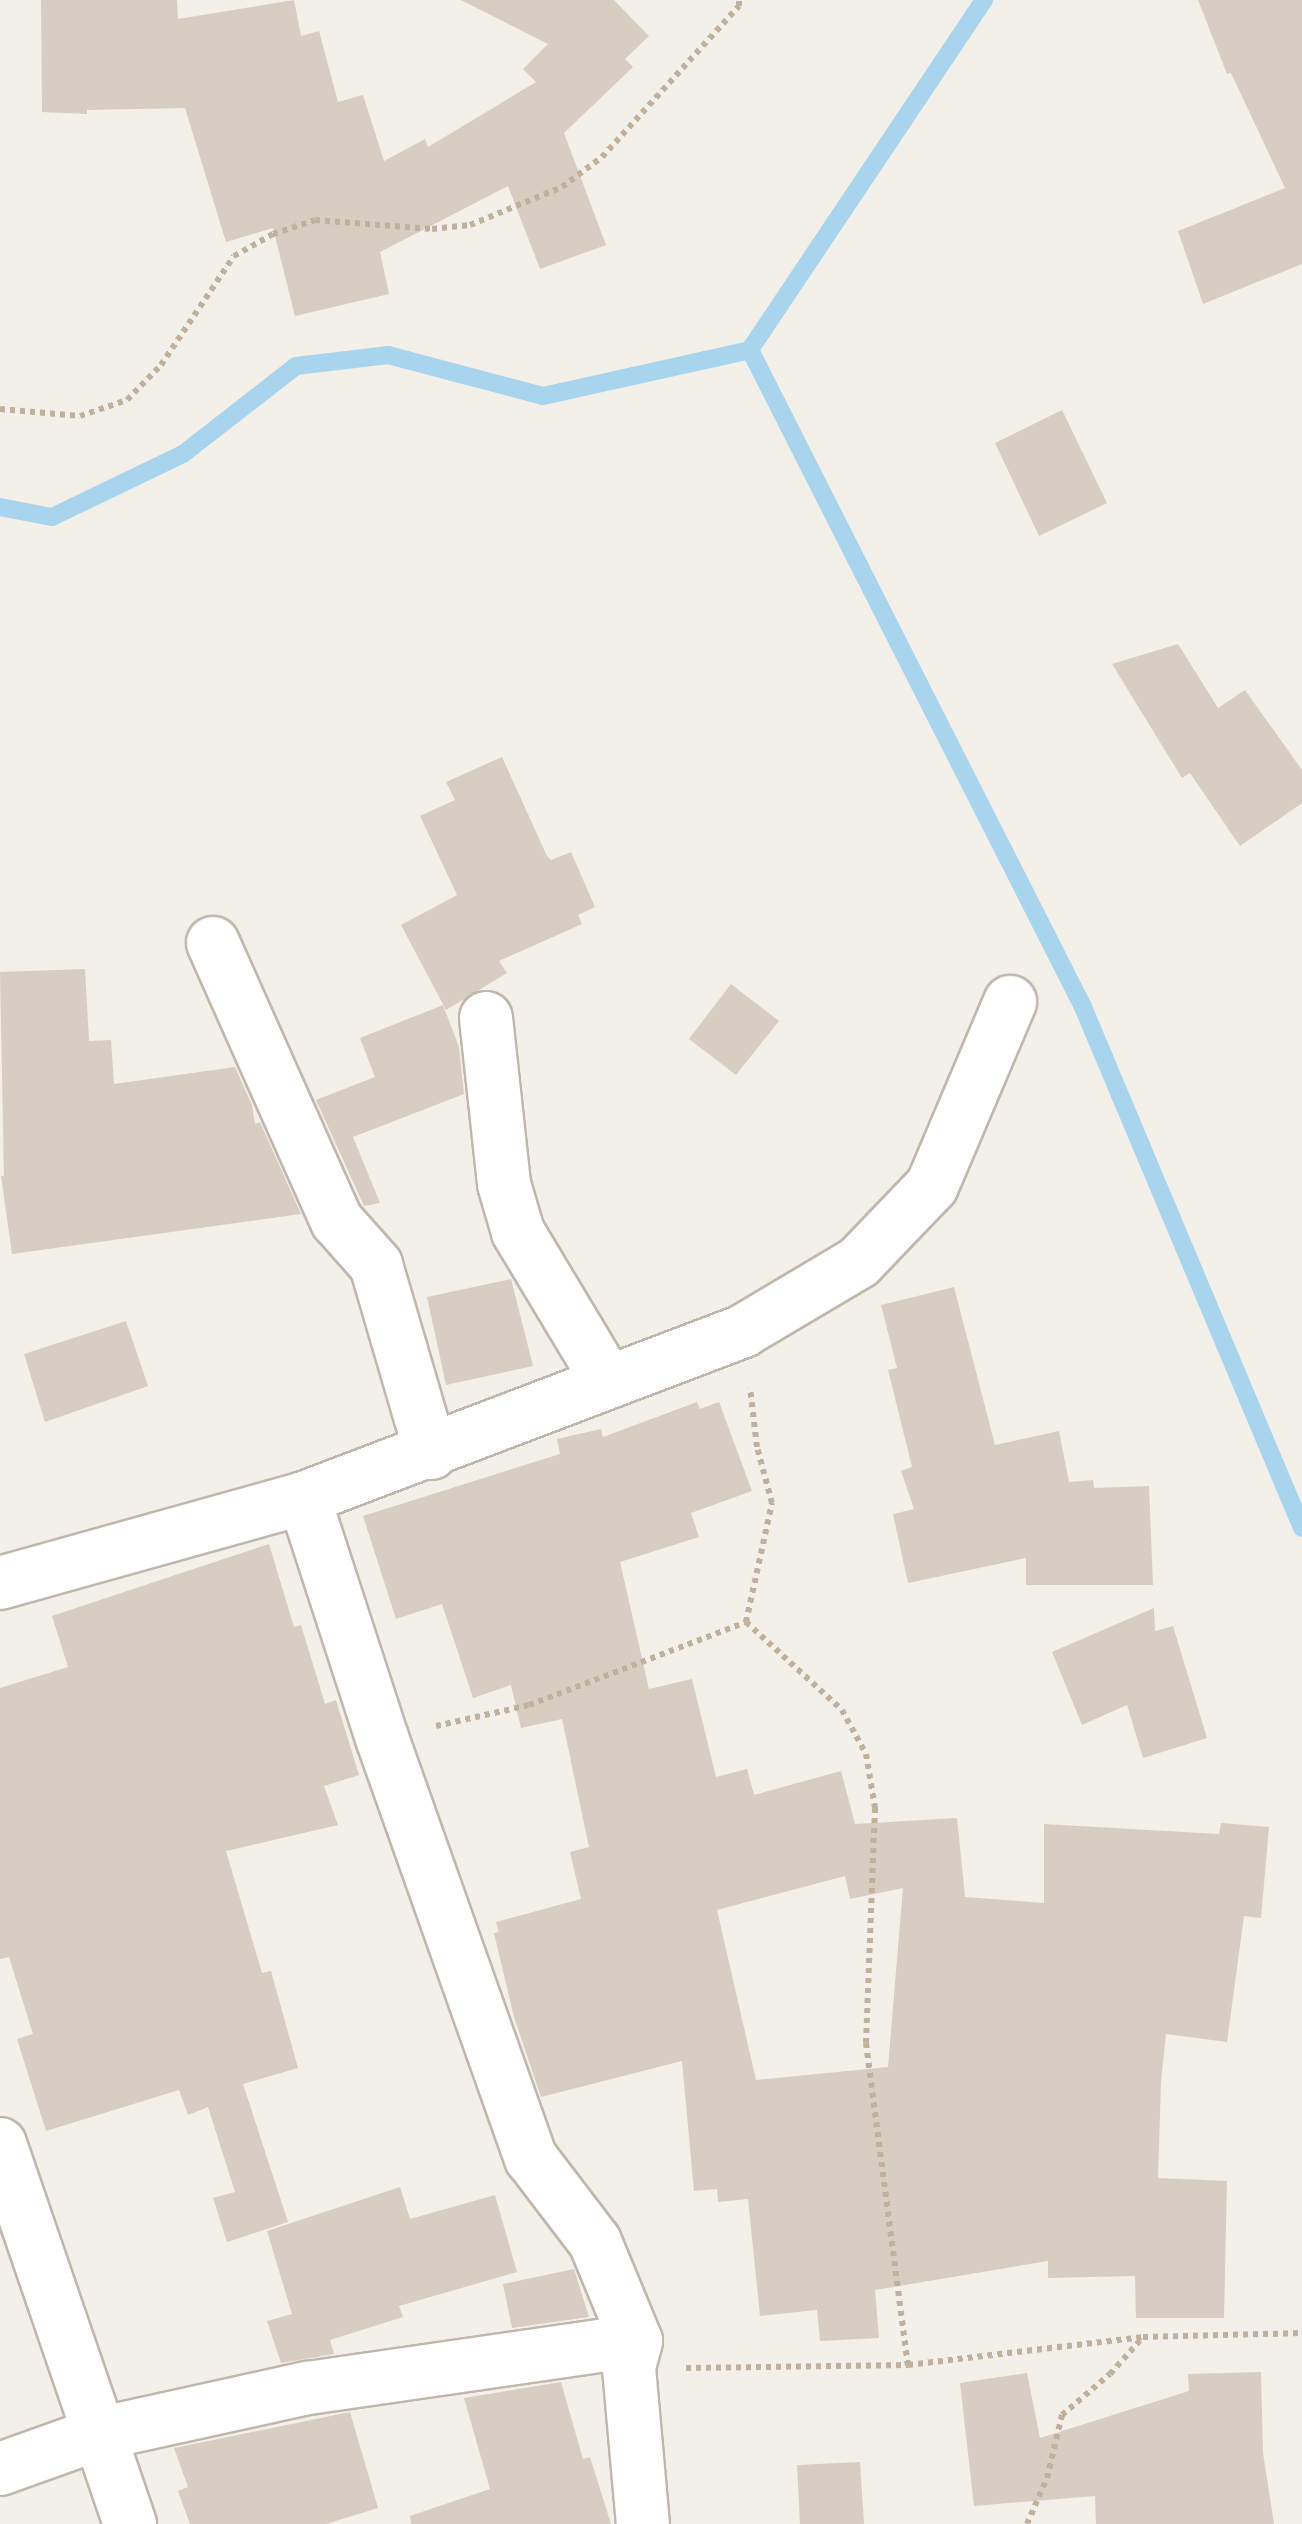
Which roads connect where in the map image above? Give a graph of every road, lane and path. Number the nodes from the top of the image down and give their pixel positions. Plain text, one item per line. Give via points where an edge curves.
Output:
1 (738, 0) edge
2 (0, 409) edge
3 (213, 944) dead end
4 (1010, 1002) dead end
5 (486, 1018) dead end
6 (743, 1332) junction
7 (608, 1382) junction
8 (431, 1453) junction
9 (304, 1498) junction
10 (0, 1584) edge
11 (746, 1622) junction
12 (382, 1738) junction
13 (0, 2144) edge
14 (1302, 2333) edge
15 (1143, 2337) junction
16 (633, 2355) junction
17 (908, 2365) junction
18 (98, 2434) junction
19 (0, 2469) edge
20 (130, 2524) edge
21 (643, 2524) edge
22 (1027, 2524) edge

1 - 2 path via 602,157 562,188 470,225 432,229 315,220 274,234 234,256 161,365 127,400 80,416
3 - 8 street via 337,1221 376,1265
4 - 6 street via 932,1186 859,1262
5 - 7 street via 502,1168 518,1232
6 - 7 street
6 - 11 path via 757,1448 772,1503
7 - 8 street
8 - 9 street
9 - 10 street
9 - 12 street
11 - 12 path via 529,1705
11 - 17 path via 842,1710 866,1754 875,1808 866,2043
12 - 16 street via 531,2158 595,2242
13 - 18 street
14 - 15 path
15 - 17 path
15 - 22 path via 1062,2415
16 - 17 path
16 - 18 street via 308,2388
16 - 21 street
18 - 19 street
18 - 20 street

